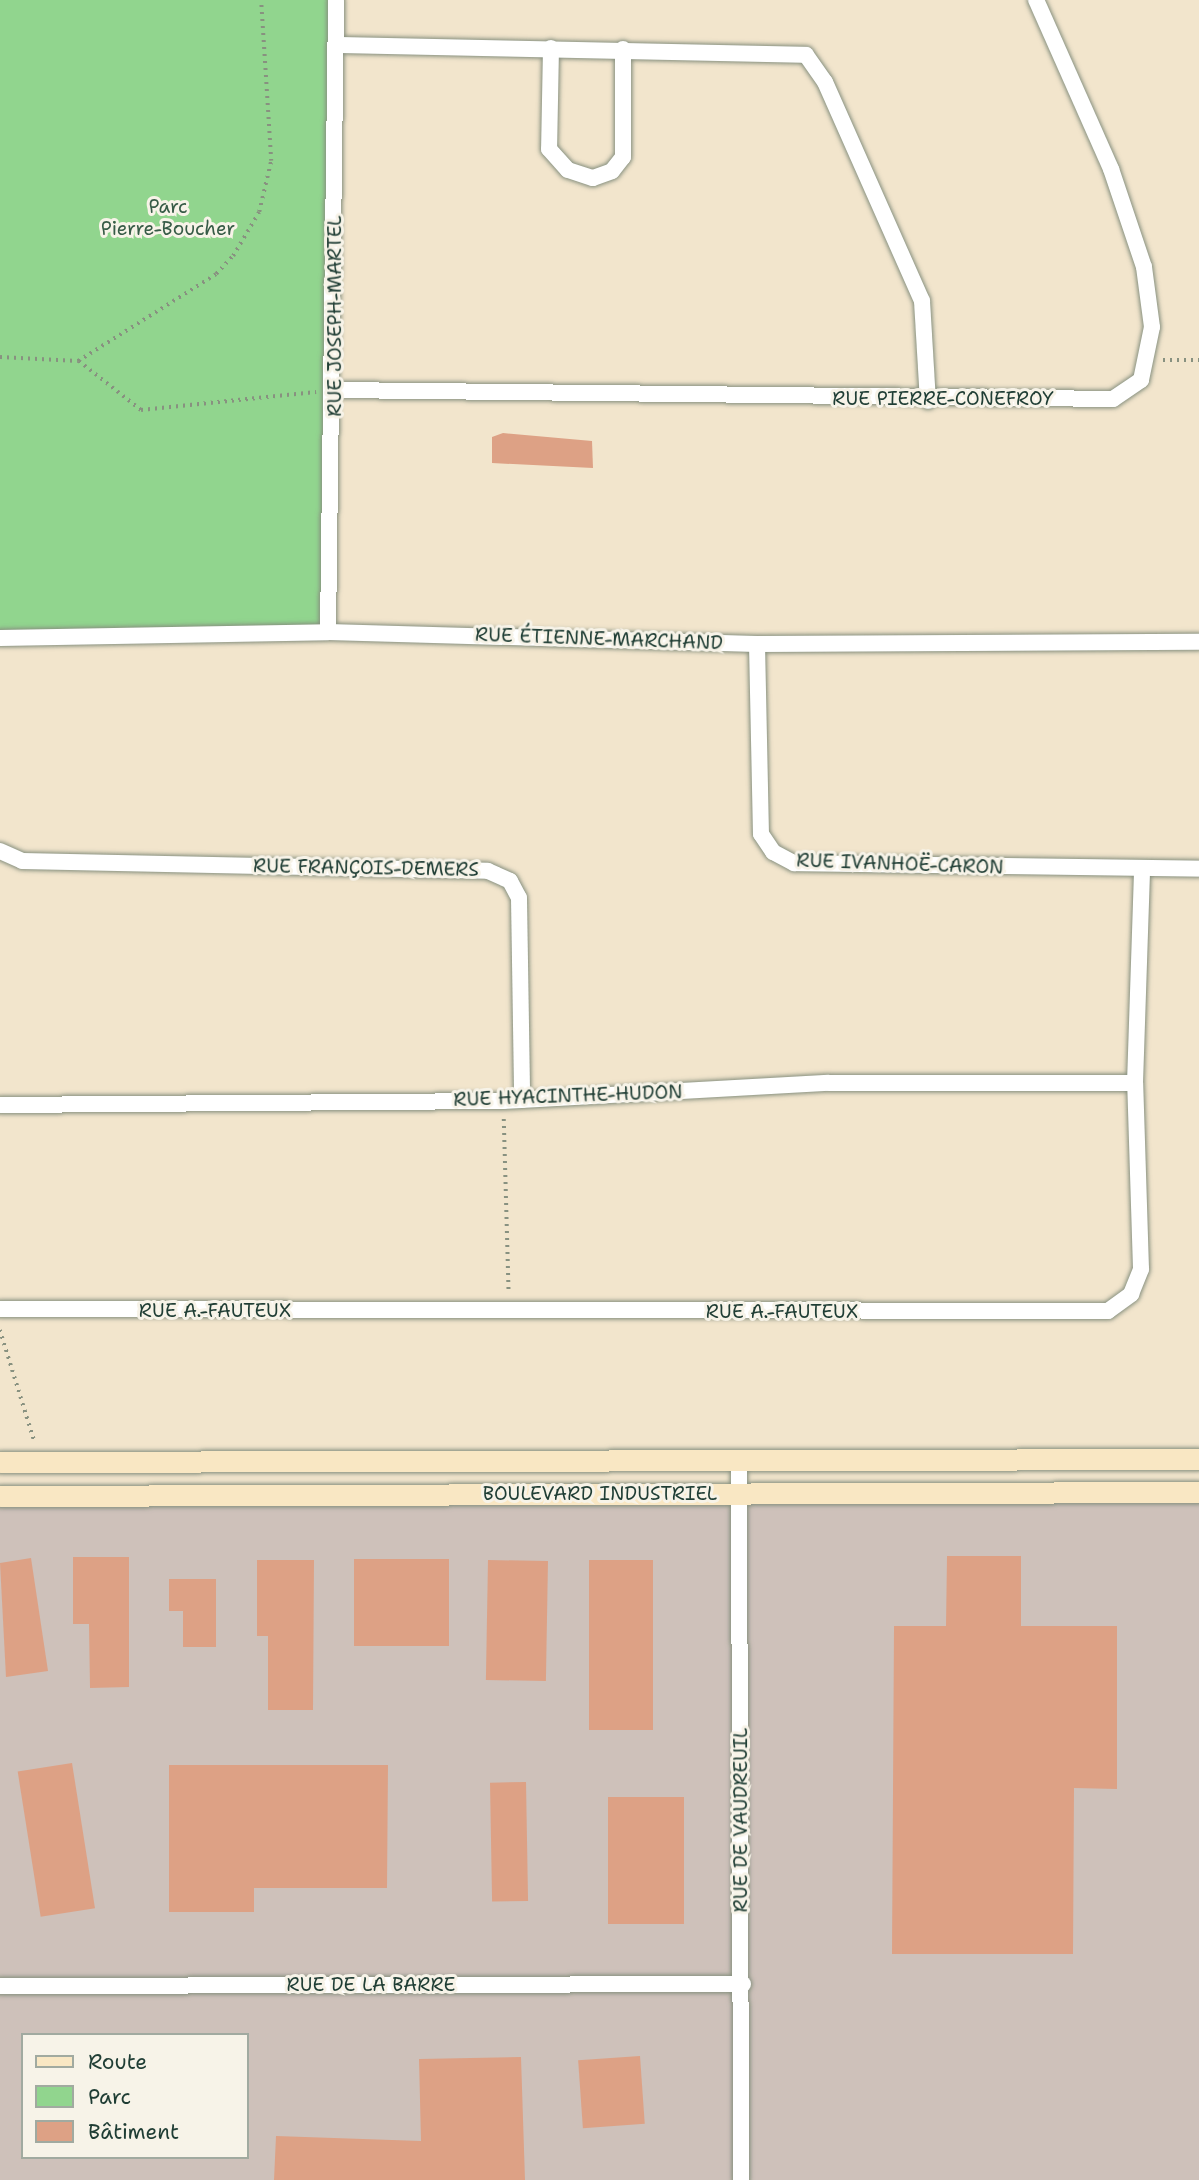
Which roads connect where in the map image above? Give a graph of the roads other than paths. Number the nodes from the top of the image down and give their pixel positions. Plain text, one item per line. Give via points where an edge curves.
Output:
1 (336, 0) edge
2 (1035, 0) edge
3 (336, 45) junction
4 (551, 48) junction
5 (622, 49) junction
6 (335, 390) junction
7 (928, 401) junction
8 (328, 632) junction
9 (0, 638) edge
10 (1199, 642) edge
11 (757, 644) junction
12 (0, 851) edge
13 (1199, 869) edge
14 (1142, 870) junction
15 (1135, 1083) junction
16 (522, 1100) junction
17 (0, 1105) edge
18 (0, 1309) edge
19 (739, 1460) junction
20 (1199, 1460) edge
21 (344, 1461) junction
22 (470, 1461) junction
23 (550, 1461) junction
24 (0, 1462) edge
25 (155, 1462) junction
26 (1199, 1492) edge
27 (548, 1494) junction
28 (739, 1494) junction
29 (341, 1495) junction
30 (469, 1495) junction
31 (0, 1496) edge
32 (154, 1496) junction
33 (743, 1984) junction
34 (0, 1986) edge
35 (741, 2180) edge

1 - 3 street, RUE JOSEPH-MARTEL
2 - 7 street, RUE PIERRE-CONEFROY via 1111,169 1144,267 1152,327 1141,380 1113,399
3 - 4 street
3 - 6 street, RUE JOSEPH-MARTEL
4 - 5 street
4 - 5 street via 549,149 568,170 593,178 612,171 623,157
5 - 7 street via 806,55 825,82 922,301
6 - 7 street, RUE PIERRE-CONEFROY
6 - 8 street, RUE JOSEPH-MARTEL
8 - 9 street, RUE ÉTIENNE-MARCHAND
8 - 11 street, RUE ÉTIENNE-MARCHAND
10 - 11 street, RUE ÉTIENNE-MARCHAND
11 - 14 street, RUE IVANHOË-CARON via 761,834 773,852 794,863
12 - 16 street, RUE FRANÇOIS-DEMERS via 22,861 488,871 510,881 519,898
13 - 14 street, RUE IVANHOË-CARON
14 - 15 street, RUE A.-FAUTEUX
15 - 16 street, RUE HYACINTHE-HUDON via 829,1083
15 - 18 street, RUE A.-FAUTEUX via 1142,1269 1131,1294 1108,1311
16 - 17 street, RUE HYACINTHE-HUDON
19 - 20 street, BOULEVARD INDUSTRIEL
19 - 23 street, BOULEVARD INDUSTRIEL
19 - 28 street, RUE DE VAUDREUIL
21 - 22 street, BOULEVARD INDUSTRIEL
21 - 25 street, BOULEVARD INDUSTRIEL
21 - 29 street
22 - 23 street, BOULEVARD INDUSTRIEL
22 - 30 street
23 - 27 street
24 - 25 street, BOULEVARD INDUSTRIEL
25 - 32 street
26 - 28 street, BOULEVARD INDUSTRIEL
27 - 28 street, BOULEVARD INDUSTRIEL
27 - 30 street, BOULEVARD INDUSTRIEL
28 - 33 street, RUE DE VAUDREUIL
29 - 30 street, BOULEVARD INDUSTRIEL
29 - 32 street, BOULEVARD INDUSTRIEL
31 - 32 street, BOULEVARD INDUSTRIEL
33 - 34 street, RUE DE LA BARRE
33 - 35 street, RUE DE VAUDREUIL

